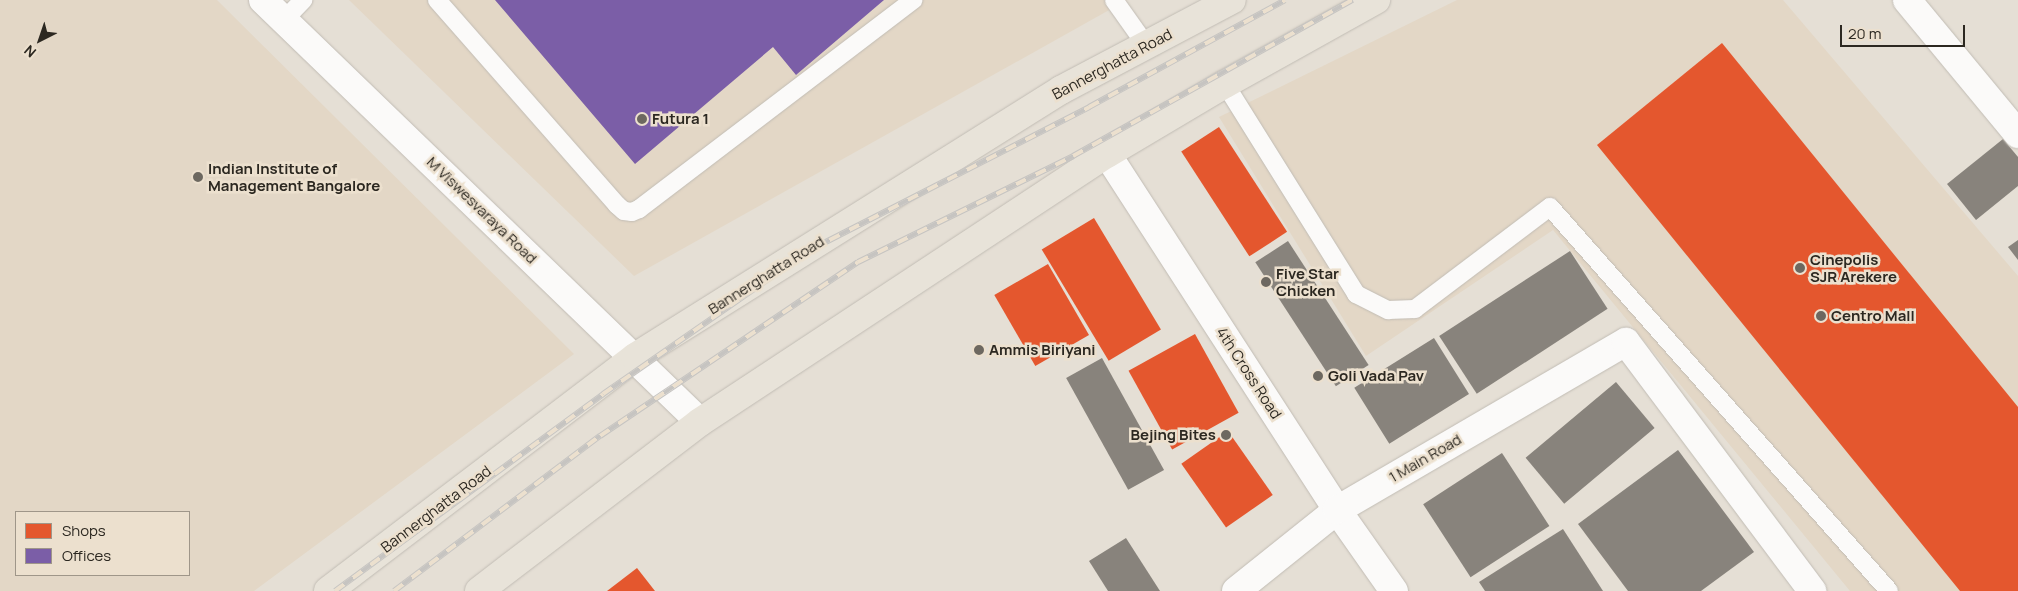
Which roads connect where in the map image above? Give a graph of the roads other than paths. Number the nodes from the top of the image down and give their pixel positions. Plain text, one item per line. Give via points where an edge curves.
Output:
1 (263, 0) edge
2 (303, 0) edge
3 (437, 0) edge
4 (913, 0) edge
5 (1114, 0) edge
6 (1232, 0) edge
7 (1376, 0) edge
8 (1907, 0) edge
9 (284, 20) junction
10 (1146, 45) junction
11 (1225, 84) junction
12 (2018, 134) edge
13 (1107, 154) junction
14 (635, 357) junction
15 (700, 422) junction
16 (1337, 510) junction
17 (328, 591) edge
18 (479, 591) edge
19 (1236, 591) edge
20 (1394, 591) edge
21 (1812, 591) edge
22 (1889, 591) edge

1 - 9 street, M Viswesvaraya Road
2 - 9 lane
3 - 4 lane via 618,205 624,211 632,212
5 - 10 lane
6 - 10 main road, Bannerghatta Road
7 - 11 main road
8 - 12 street
9 - 14 street, M Viswesvaraya Road
10 - 14 main road, Bannerghatta Road via 1061,90
11 - 13 main road
11 - 22 lane via 1356,294 1388,310 1415,308 1550,208
13 - 15 main road
13 - 16 street, 4th Cross Road
14 - 15 street, M Viswesvaraya Road
14 - 17 main road, Bannerghatta Road
15 - 18 main road
16 - 19 street, 1 Main Road
16 - 20 street, 4th Cross Road
16 - 21 street, 1 Main Road via 1626,342

